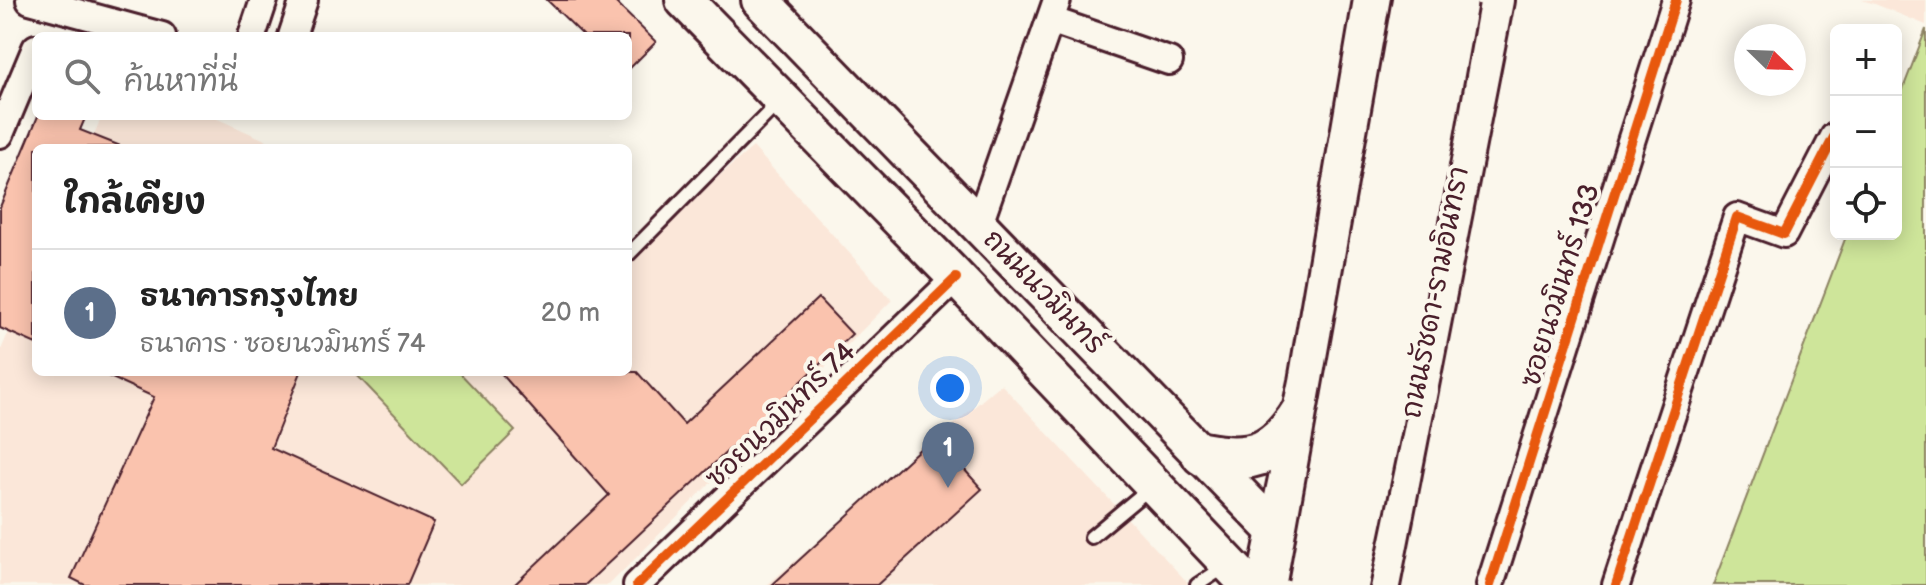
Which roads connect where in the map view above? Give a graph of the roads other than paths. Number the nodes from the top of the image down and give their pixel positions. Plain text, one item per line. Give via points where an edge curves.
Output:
1 (264, 0) edge
2 (304, 0) edge
3 (684, 0) edge
4 (760, 0) edge
5 (1375, 0) edge
6 (1414, 0) edge
7 (1456, 0) edge
8 (1492, 0) edge
9 (1676, 0) edge
10 (42, 3) edge
11 (1054, 10) edge
12 (41, 32) edge
13 (147, 32) edge
14 (253, 32) edge
15 (293, 32) edge
16 (32, 58) edge
17 (1169, 61) dead end
18 (781, 99) junction
19 (0, 134) edge
20 (1830, 145) edge
21 (979, 223) junction
22 (632, 251) edge
23 (956, 278) junction
24 (1307, 396) junction
25 (1409, 422) junction
26 (1203, 454) junction
27 (1153, 484) junction
28 (1274, 529) junction
29 (1091, 537) dead end
30 (1238, 574) edge
31 (637, 585) edge
32 (1197, 585) edge
33 (1268, 585) edge
34 (1310, 585) edge
35 (1328, 585) edge
36 (1347, 585) edge
37 (1378, 585) edge
38 (1490, 585) edge
39 (1616, 585) edge

1 - 14 street
2 - 15 street
3 - 18 main road, ถนนนวมินทร์
4 - 21 main road, ถนนนวมินทร์
5 - 24 main road
6 - 34 main road, bridge
7 - 36 main road, ถนนรัชดา-รามอินทรา, bridge
8 - 25 main road, ถนนรัชดา-รามอินทรา
9 - 38 street, ซอยนวมินทร์ 133
10 - 12 street
10 - 13 street
11 - 17 street
11 - 21 street
16 - 19 street
18 - 22 lane
18 - 23 main road, ถนนนวมินทร์
20 - 39 street via 1784,234 1737,217
21 - 26 main road, ถนนนวมินทร์
23 - 27 main road, ถนนนวมินทร์
23 - 31 street, ซอยนวมินทร์ 74
24 - 25 main road via 1357,440 1393,436
24 - 26 main road via 1287,439 1253,457
24 - 28 main road
25 - 37 main road, ถนนรัชดา-รามอินทรา
26 - 28 main road, ถนนนวมินทร์
27 - 29 lane
27 - 30 main road, ถนนนวมินทร์
28 - 30 main road
28 - 33 main road
28 - 35 main road, ถนนนวมินทร์
30 - 32 lane

